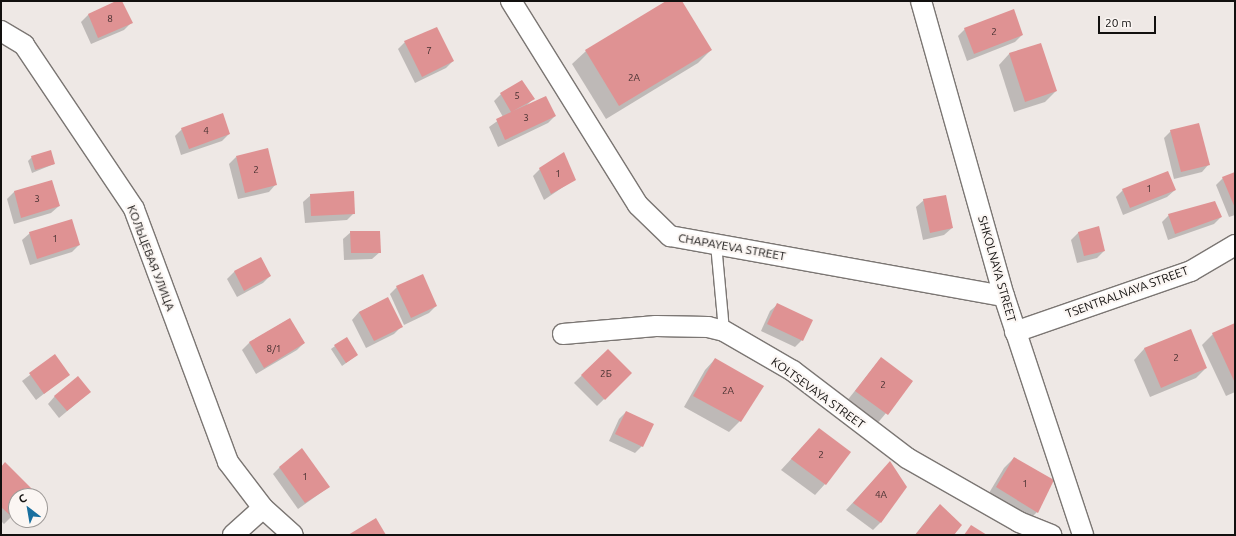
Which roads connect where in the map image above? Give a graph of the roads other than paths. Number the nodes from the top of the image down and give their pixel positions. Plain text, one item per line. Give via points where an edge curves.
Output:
1 (511, 1) edge
2 (921, 1) edge
3 (1, 31) edge
4 (716, 244) junction
5 (1235, 244) edge
6 (1004, 296) junction
7 (724, 330) junction
8 (1016, 332) junction
9 (563, 334) dead end
10 (263, 508) junction
11 (233, 535) edge
12 (293, 535) edge
13 (1051, 535) edge
14 (1083, 535) edge

1 - 4 street, CHAPAYEVA STREET via 638,205 670,236
2 - 6 street, SHKOLNAYA STREET
3 - 10 street, КОЛЬЦЕВАЯ УЛИЦА via 24,45 134,209 228,462
4 - 6 street, CHAPAYEVA STREET
4 - 7 lane
5 - 8 street, TSENTRALNAYA STREET via 1191,270
6 - 8 street, SHKOLNAYA STREET
7 - 9 street, KOLTSEVAYA STREET via 708,327 656,326
7 - 13 street, KOLTSEVAYA STREET via 793,372 907,458 1019,522
8 - 14 street, SHKOLNAYA STREET
10 - 11 street
10 - 12 street

